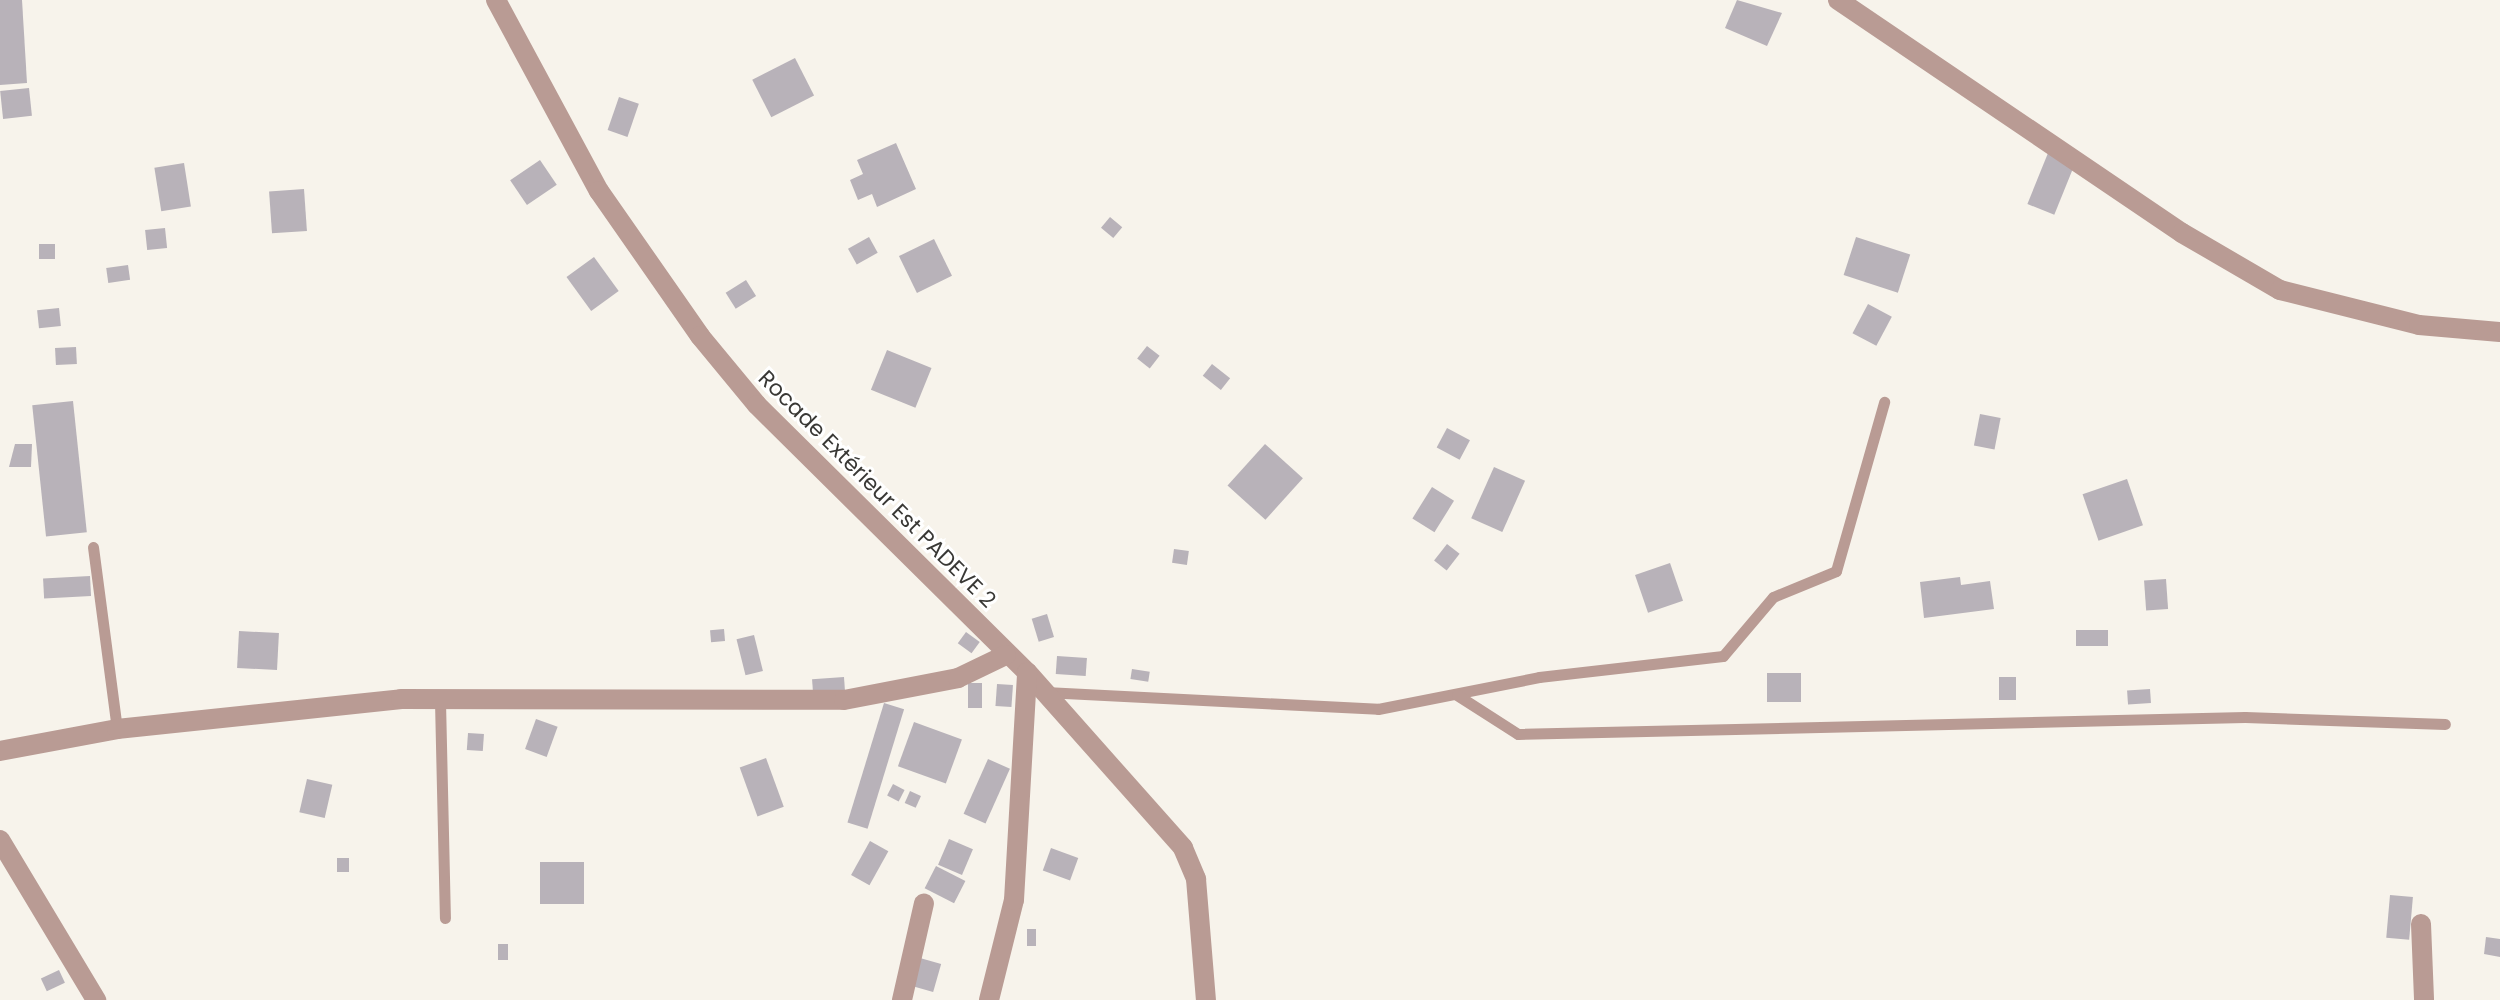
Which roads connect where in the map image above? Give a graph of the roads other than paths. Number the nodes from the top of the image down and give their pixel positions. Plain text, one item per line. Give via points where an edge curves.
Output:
1 (496, 0) edge
2 (1838, 0) edge
3 (2500, 332) edge
4 (1884, 402) dead end
5 (93, 547) dead end
6 (1006, 655) junction
7 (1027, 672) junction
8 (1040, 692) junction
9 (1457, 695) junction
10 (440, 701) junction
11 (2445, 724) dead end
12 (117, 729) junction
13 (0, 751) edge
14 (0, 840) edge
15 (924, 903) dead end
16 (445, 918) dead end
17 (2421, 924) dead end
18 (96, 1000) edge
19 (902, 1000) edge
20 (989, 1000) edge
21 (1206, 1000) edge
22 (2424, 1000) edge

1 - 6 street, Rocade Extérieur Est PADEVE 2 via 652,275 757,405
2 - 3 street via 2182,233 2280,290 2419,325
4 - 9 lane via 1836,571 1773,597 1723,656 1539,677
5 - 12 lane
6 - 7 street, Rocade Extérieur Est PADEVE 2
6 - 10 street via 945,681 844,700
7 - 8 street, Rocade Extérieur Est PADEVE 2
7 - 20 street via 1014,900
8 - 9 lane via 1378,709
8 - 21 street, Rocade Extérieur Est PADEVE 2 via 1183,848 1196,879
9 - 11 lane via 1518,734 2245,717
10 - 12 street
10 - 16 lane
12 - 13 street
14 - 18 street
15 - 19 street
17 - 22 street

